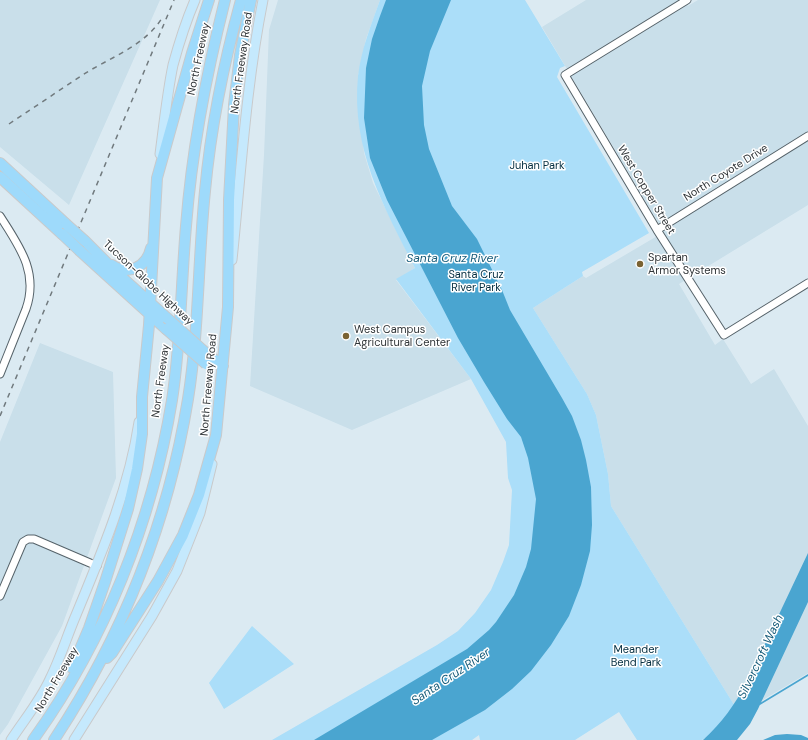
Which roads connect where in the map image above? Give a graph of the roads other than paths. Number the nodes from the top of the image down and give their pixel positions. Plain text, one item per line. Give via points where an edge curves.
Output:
1 (195, 0) edge
2 (208, 0) edge
3 (225, 0) edge
4 (241, 0) edge
5 (251, 0) edge
6 (263, 0) edge
7 (687, 0) edge
8 (808, 136) edge
9 (0, 163) edge
10 (0, 177) edge
11 (157, 178) junction
12 (0, 216) edge
13 (155, 222) junction
14 (657, 230) junction
15 (96, 252) junction
16 (808, 283) edge
17 (150, 302) junction
18 (228, 307) junction
19 (150, 314) junction
20 (206, 359) junction
21 (223, 366) junction
22 (0, 374) edge
23 (142, 397) junction
24 (216, 435) junction
25 (97, 566) junction
26 (0, 596) edge
27 (98, 666) junction
28 (52, 712) junction
29 (10, 740) edge
30 (34, 740) edge
31 (54, 740) edge
32 (74, 740) edge

1 - 11 main road via 173,66
2 - 11 highway
3 - 28 highway, North Freeway via 207,77 194,151 186,228 180,335 172,400 157,469 141,527 108,612
4 - 27 highway via 212,138 205,188 192,370 177,456 156,532 135,588
5 - 18 highway via 240,55 234,105 229,200
6 - 18 main road, North Freeway Road via 245,131
7 - 14 street, West Copper Street via 566,75
8 - 14 street, North Coyote Drive
9 - 15 highway, Tucson-Globe Highway, bridge
10 - 19 highway, Tucson-Globe Highway, bridge
11 - 13 highway
12 - 22 street via 23,254 31,279 26,309
13 - 15 highway via 149,255 138,267 128,270 118,268
13 - 17 highway
14 - 16 street, West Copper Street via 724,335
15 - 17 highway, Tucson-Globe Highway
17 - 19 highway
17 - 20 highway, Tucson-Globe Highway, bridge
18 - 21 highway, North Freeway Road
19 - 20 highway, Tucson-Globe Highway, bridge
19 - 23 highway
20 - 21 highway
21 - 24 highway, North Freeway Road
23 - 25 main road via 129,473
23 - 28 highway via 140,446 128,509 93,616
24 - 27 highway via 195,506 174,553 112,653
24 - 32 main road, North Freeway Road via 211,470 200,513 178,571
25 - 26 street via 34,539 28,539 23,542
25 - 29 main road via 50,680
27 - 31 highway
28 - 30 highway, North Freeway

